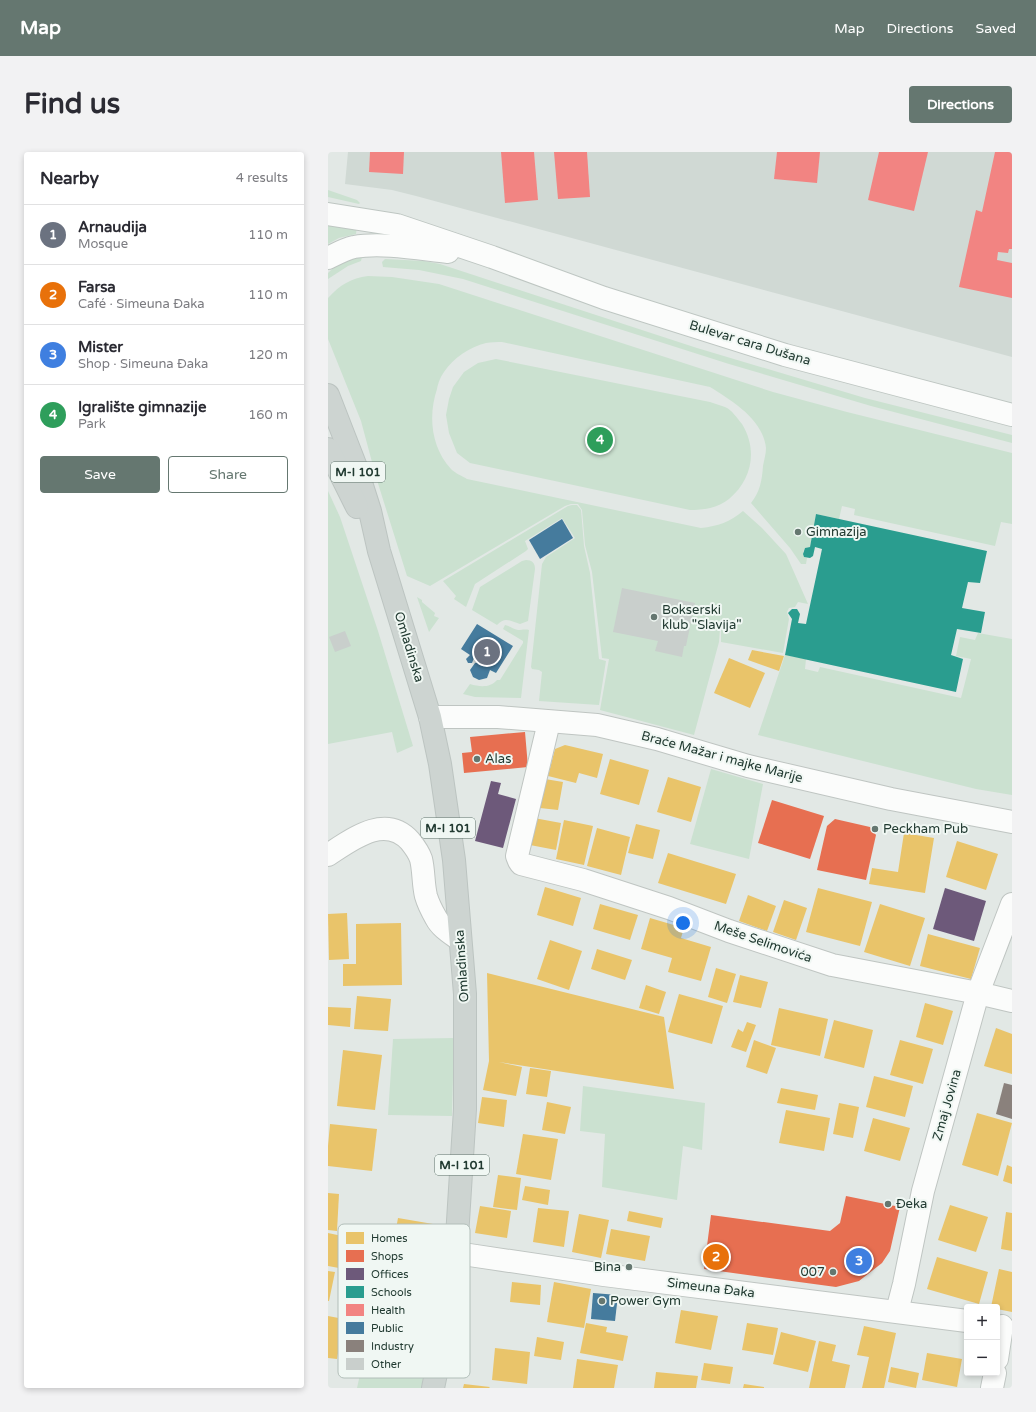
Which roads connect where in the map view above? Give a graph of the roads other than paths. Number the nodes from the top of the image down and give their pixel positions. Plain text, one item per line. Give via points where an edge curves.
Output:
1 (328, 214) edge
2 (492, 257) junction
3 (328, 258) edge
4 (328, 395) edge
5 (1012, 415) edge
6 (328, 449) edge
7 (379, 551) junction
8 (430, 717) junction
9 (549, 722) junction
10 (1012, 822) edge
11 (328, 855) edge
12 (1012, 904) edge
13 (460, 940) junction
14 (978, 993) junction
15 (1012, 1001) edge
16 (458, 1224) edge
17 (470, 1255) edge
18 (897, 1311) junction
19 (964, 1321) edge
20 (1004, 1326) edge
21 (1000, 1345) edge
22 (994, 1376) edge
23 (435, 1378) edge
24 (433, 1388) edge
25 (992, 1388) edge

1 - 2 street, Bulevar cara Dušana via 397,225
2 - 3 street, Bulevar cara Dušana via 396,246 364,246 341,251
2 - 5 street, Bulevar cara Dušana via 604,298 777,353
4 - 7 main road, Omladinska / M-I 101 via 356,467
6 - 7 main road, Omladinska / M-I 101
7 - 8 main road, Omladinska / M-I 101
8 - 9 street, Braće Mažar i majke Marije via 498,717
8 - 13 main road, Omladinska / M-I 101 via 440,764 454,860
9 - 10 street, Braće Mažar i majke Marije via 597,725 657,739 748,766 891,799
9 - 14 street, Meše Selimovića via 517,856 521,864 583,880 832,966
11 - 13 street via 365,833 377,829 394,831 405,836 421,858 426,896 436,918
12 - 14 street, Zmaj Jovina
13 - 16 main road, Omladinska / M-I 101 via 465,994 465,1109
14 - 15 street, Meše Selimovića
14 - 18 street, Zmaj Jovina via 923,1191
17 - 18 street, Simeuna Đaka via 604,1275
18 - 19 street, Simeuna Đaka
20 - 21 street
22 - 25 street
23 - 24 main road, Omladinska / M-I 101

